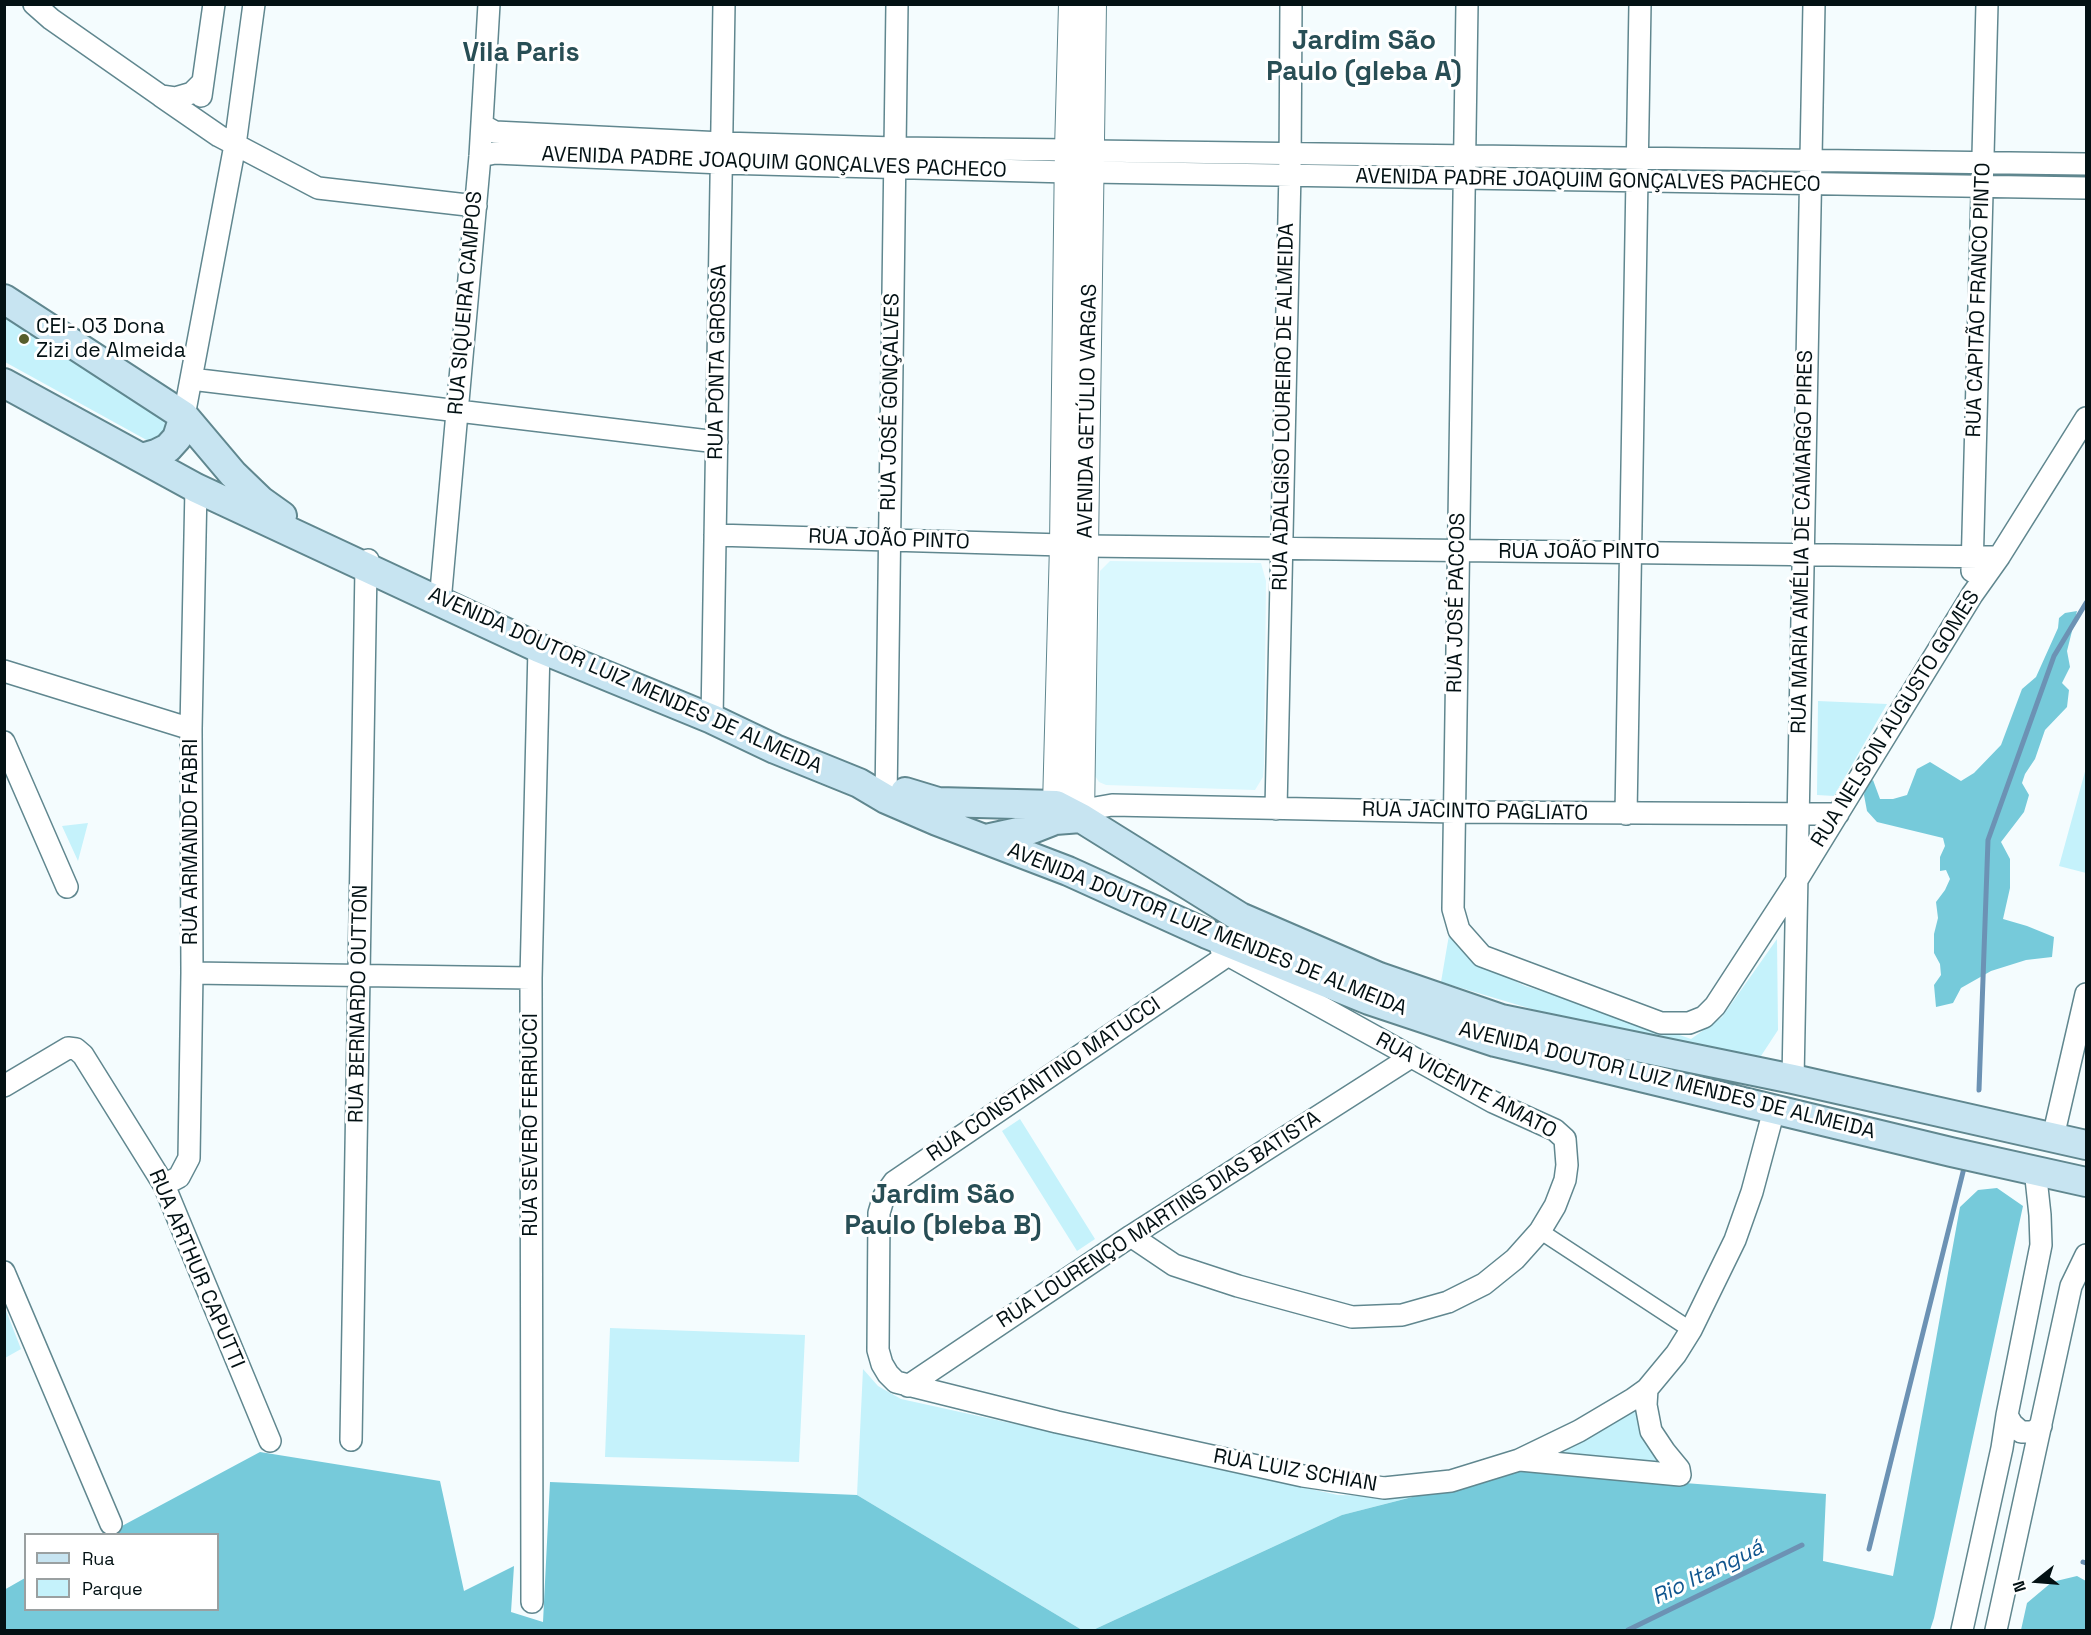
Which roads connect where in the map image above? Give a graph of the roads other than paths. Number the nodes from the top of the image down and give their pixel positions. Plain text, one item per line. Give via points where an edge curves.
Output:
1 (34, 4) edge
2 (214, 4) edge
3 (254, 4) edge
4 (489, 4) edge
5 (724, 4) edge
6 (897, 4) edge
7 (1072, 4) edge
8 (1093, 4) edge
9 (1291, 4) edge
10 (1467, 4) edge
11 (1640, 4) edge
12 (1814, 4) edge
13 (1987, 4) edge
14 (203, 82) junction
15 (161, 96) junction
16 (197, 122) junction
17 (482, 125) junction
18 (235, 145) junction
19 (722, 153) junction
20 (1290, 154) junction
21 (480, 156) junction
22 (1466, 156) junction
23 (895, 158) junction
24 (1637, 158) junction
25 (1811, 160) junction
26 (1079, 161) junction
27 (1984, 162) junction
28 (2086, 164) edge
29 (1290, 176) junction
30 (1465, 180) junction
31 (1637, 182) junction
32 (1810, 185) junction
33 (1983, 187) junction
34 (2086, 188) edge
35 (476, 206) junction
36 (4, 298) edge
37 (191, 379) junction
38 (4, 383) edge
39 (456, 411) junction
40 (184, 416) junction
41 (2086, 418) edge
42 (717, 442) junction
43 (142, 458) junction
44 (196, 488) junction
45 (715, 535) junction
46 (889, 540) junction
47 (1074, 545) junction
48 (1281, 548) junction
49 (1457, 551) junction
50 (1630, 552) junction
51 (1803, 554) junction
52 (1971, 556) junction
53 (1999, 557) junction
54 (375, 569) junction
55 (1972, 595) junction
56 (440, 602) junction
57 (539, 648) junction
58 (4, 671) edge
59 (712, 719) junction
60 (191, 729) junction
61 (4, 742) edge
62 (877, 789) junction
63 (1276, 809) junction
64 (1455, 812) junction
65 (1798, 813) junction
66 (1626, 814) junction
67 (1838, 814) junction
68 (1074, 819) junction
69 (986, 839) junction
70 (1068, 871) junction
71 (1797, 880) junction
72 (67, 887) dead end
73 (1207, 934) junction
74 (1228, 955) junction
75 (1268, 968) junction
76 (192, 974) junction
77 (359, 975) junction
78 (531, 978) junction
79 (2086, 993) edge
80 (1704, 1017) joint
81 (1411, 1057) junction
82 (1793, 1079) junction
83 (4, 1086) edge
84 (1774, 1110) junction
85 (2053, 1137) junction
86 (2084, 1144) edge
87 (2035, 1169) junction
88 (2086, 1182) edge
89 (164, 1185) junction
90 (1540, 1231) junction
91 (1131, 1236) junction
92 (2086, 1255) edge
93 (4, 1272) edge
94 (1691, 1330) junction
95 (908, 1386) junction
96 (1647, 1389) junction
97 (2007, 1415) junction
98 (2041, 1426) junction
99 (351, 1440) dead end
100 (270, 1441) dead end
101 (2000, 1455) junction
102 (1519, 1460) junction
103 (2032, 1470) junction
104 (111, 1524) dead end
105 (532, 1602) dead end
106 (1962, 1630) edge
107 (1996, 1630) edge

1 - 15 street
2 - 14 street
3 - 18 street
4 - 17 street, RUA SIQUEIRA CAMPOS
5 - 19 street, RUA PONTA GROSSA
6 - 23 street, RUA JOSÉ GONÇALVES
7 - 26 street, AVENIDA GETÚLIO VARGAS
8 - 26 street, AVENIDA GETÚLIO VARGAS
9 - 20 street, RUA ADALGISO LOUREIRO DE ALMEIDA
10 - 22 street, RUA JOSÉ PACCOS
11 - 24 street
12 - 25 street, RUA MARIA AMÉLIA DE CAMARGO PIRES
13 - 27 street, RUA CAPITÃO FRANCO PINTO
14 - 15 street via 192,93 175,98
14 - 16 street
15 - 16 street
16 - 18 street
17 - 19 street, AVENIDA PADRE JOAQUIM GONÇALVES PACHECO via 495,132
17 - 21 street, RUA SIQUEIRA CAMPOS
18 - 35 street via 318,188
18 - 37 street
19 - 21 street, AVENIDA PADRE JOAQUIM GONÇALVES PACHECO
19 - 23 street, AVENIDA PADRE JOAQUIM GONÇALVES PACHECO
19 - 42 street, RUA PONTA GROSSA
20 - 22 street, AVENIDA PADRE JOAQUIM GONÇALVES PACHECO
20 - 26 street, AVENIDA PADRE JOAQUIM GONÇALVES PACHECO
20 - 29 street, RUA ADALGISO LOUREIRO DE ALMEIDA
21 - 35 street, RUA SIQUEIRA CAMPOS
22 - 24 street, AVENIDA PADRE JOAQUIM GONÇALVES PACHECO
22 - 30 street, RUA JOSÉ PACCOS
23 - 26 street, AVENIDA PADRE JOAQUIM GONÇALVES PACHECO
23 - 46 street, RUA JOSÉ GONÇALVES
24 - 25 street, AVENIDA PADRE JOAQUIM GONÇALVES PACHECO
24 - 31 street
25 - 27 street, AVENIDA PADRE JOAQUIM GONÇALVES PACHECO
25 - 32 street, RUA MARIA AMÉLIA DE CAMARGO PIRES
26 - 29 street, AVENIDA PADRE JOAQUIM GONÇALVES PACHECO
26 - 47 street, AVENIDA GETÚLIO VARGAS
27 - 28 street, AVENIDA PADRE JOAQUIM GONÇALVES PACHECO
27 - 33 street, RUA CAPITÃO FRANCO PINTO
29 - 30 street, AVENIDA PADRE JOAQUIM GONÇALVES PACHECO
29 - 48 street, RUA ADALGISO LOUREIRO DE ALMEIDA
30 - 31 street, AVENIDA PADRE JOAQUIM GONÇALVES PACHECO
30 - 49 street, RUA JOSÉ PACCOS
31 - 32 street, AVENIDA PADRE JOAQUIM GONÇALVES PACHECO
31 - 50 street
32 - 33 street, AVENIDA PADRE JOAQUIM GONÇALVES PACHECO
32 - 51 street, RUA MARIA AMÉLIA DE CAMARGO PIRES
33 - 34 street, AVENIDA PADRE JOAQUIM GONÇALVES PACHECO
33 - 52 street, RUA CAPITÃO FRANCO PINTO
35 - 39 street, RUA SIQUEIRA CAMPOS
36 - 40 main road, AVENIDA DOUTOR LUIZ MENDES DE ALMEIDA
37 - 39 street
37 - 40 street
38 - 43 main road, AVENIDA DOUTOR LUIZ MENDES DE ALMEIDA
39 - 42 street
39 - 56 street, RUA SIQUEIRA CAMPOS
40 - 43 main road via 177,438 168,448
40 - 44 main road via 196,444
40 - 54 main road, AVENIDA DOUTOR LUIZ MENDES DE ALMEIDA via 261,501
41 - 53 street, RUA NELSON AUGUSTO GOMES
42 - 45 street, RUA PONTA GROSSA
43 - 44 main road, AVENIDA DOUTOR LUIZ MENDES DE ALMEIDA
44 - 54 main road, AVENIDA DOUTOR LUIZ MENDES DE ALMEIDA
44 - 60 street, RUA ARMANDO FABRI
45 - 46 street, RUA JOÃO PINTO
45 - 59 street, RUA PONTA GROSSA
46 - 47 street, RUA JOÃO PINTO
46 - 62 street, RUA JOSÉ GONÇALVES
47 - 48 street, RUA JOÃO PINTO
47 - 68 street, AVENIDA GETÚLIO VARGAS
48 - 49 street, RUA JOÃO PINTO
48 - 63 street, RUA ADALGISO LOUREIRO DE ALMEIDA
49 - 50 street, RUA JOÃO PINTO
49 - 64 street, RUA JOSÉ PACCOS
50 - 51 street, RUA JOÃO PINTO
50 - 66 street
51 - 52 street, RUA JOÃO PINTO
51 - 65 street, RUA MARIA AMÉLIA DE CAMARGO PIRES
52 - 53 street, RUA JOÃO PINTO
52 - 55 street, RUA CAPITÃO FRANCO PINTO
53 - 55 street, RUA NELSON AUGUSTO GOMES
54 - 56 main road, AVENIDA DOUTOR LUIZ MENDES DE ALMEIDA
54 - 77 street, RUA BERNARDO OUTTON
55 - 67 street, RUA NELSON AUGUSTO GOMES
56 - 57 main road, AVENIDA DOUTOR LUIZ MENDES DE ALMEIDA
57 - 59 main road, AVENIDA DOUTOR LUIZ MENDES DE ALMEIDA
57 - 78 street, RUA SEVERO FERRUCCI
58 - 60 street
59 - 62 main road, AVENIDA DOUTOR LUIZ MENDES DE ALMEIDA via 775,749
60 - 76 street, RUA ARMANDO FABRI
61 - 72 street
62 - 68 main road, AVENIDA DOUTOR LUIZ MENDES DE ALMEIDA via 939,802
62 - 69 main road, AVENIDA DOUTOR LUIZ MENDES DE ALMEIDA
63 - 64 street, RUA JACINTO PAGLIATO
63 - 68 street, RUA JACINTO PAGLIATO via 1112,805 1095,808
64 - 66 street, RUA JACINTO PAGLIATO
64 - 80 street, RUA JOSÉ PACCOS via 1453,909 1459,930 1482,956 1661,1023 1689,1023
65 - 66 street, RUA JACINTO PAGLIATO
65 - 67 street, RUA JACINTO PAGLIATO
65 - 71 street, RUA MARIA AMÉLIA DE CAMARGO PIRES
67 - 71 street, RUA NELSON AUGUSTO GOMES
68 - 69 main road
68 - 70 main road via 1057,846
68 - 82 main road, AVENIDA DOUTOR LUIZ MENDES DE ALMEIDA via 1240,916 1379,977 1501,1019
69 - 70 main road, AVENIDA DOUTOR LUIZ MENDES DE ALMEIDA
70 - 73 main road, AVENIDA DOUTOR LUIZ MENDES DE ALMEIDA
71 - 80 street, RUA NELSON AUGUSTO GOMES
71 - 82 street, RUA MARIA AMÉLIA DE CAMARGO PIRES
73 - 74 street, RUA VICENTE AMATO
73 - 75 main road, AVENIDA DOUTOR LUIZ MENDES DE ALMEIDA
74 - 75 street, RUA VICENTE AMATO
74 - 95 street, RUA CONSTANTINO MATUCCI via 894,1182 879,1213 878,1350 888,1374
75 - 81 street, RUA VICENTE AMATO
75 - 84 main road, AVENIDA DOUTOR LUIZ MENDES DE ALMEIDA via 1495,1042
76 - 77 street
76 - 89 street, RUA ARMANDO FABRI via 189,1158 178,1177
77 - 78 street
77 - 99 street, RUA BERNARDO OUTTON
78 - 105 street, RUA SEVERO FERRUCCI
79 - 85 street
81 - 90 street, RUA VICENTE AMATO via 1492,1102 1555,1130 1565,1139 1565,1180
81 - 91 street, RUA LOURENÇO MARTINS DIAS BATISTA
82 - 85 main road, AVENIDA DOUTOR LUIZ MENDES DE ALMEIDA
83 - 89 street, RUA ARTHUR CAPUTTI via 68,1047 76,1049
84 - 87 main road, AVENIDA DOUTOR LUIZ MENDES DE ALMEIDA
84 - 94 street, RUA LUIZ SCHIAN via 1735,1240
85 - 86 main road, AVENIDA DOUTOR LUIZ MENDES DE ALMEIDA
86 - 87 main road via 2048,1153
87 - 88 main road, AVENIDA DOUTOR LUIZ MENDES DE ALMEIDA
87 - 97 street via 2041,1245
89 - 100 street, RUA ARTHUR CAPUTTI
90 - 91 street, RUA VICENTE AMATO via 1485,1284 1448,1302 1402,1316 1352,1317 1238,1287 1174,1265
90 - 94 street
91 - 95 street, RUA LOURENÇO MARTINS DIAS BATISTA
92 - 98 street via 2071,1286
93 - 104 street
94 - 96 street, RUA LUIZ SCHIAN
95 - 102 street, RUA LUIZ SCHIAN via 1303,1476 1384,1488 1451,1481
96 - 102 street, RUA LUIZ SCHIAN via 1579,1431
96 - 102 street via 1651,1431 1679,1468 1680,1475
97 - 98 street via 2021,1432 2033,1432
97 - 101 street
98 - 103 street
101 - 103 street via 2018,1452
101 - 106 street
103 - 107 street

